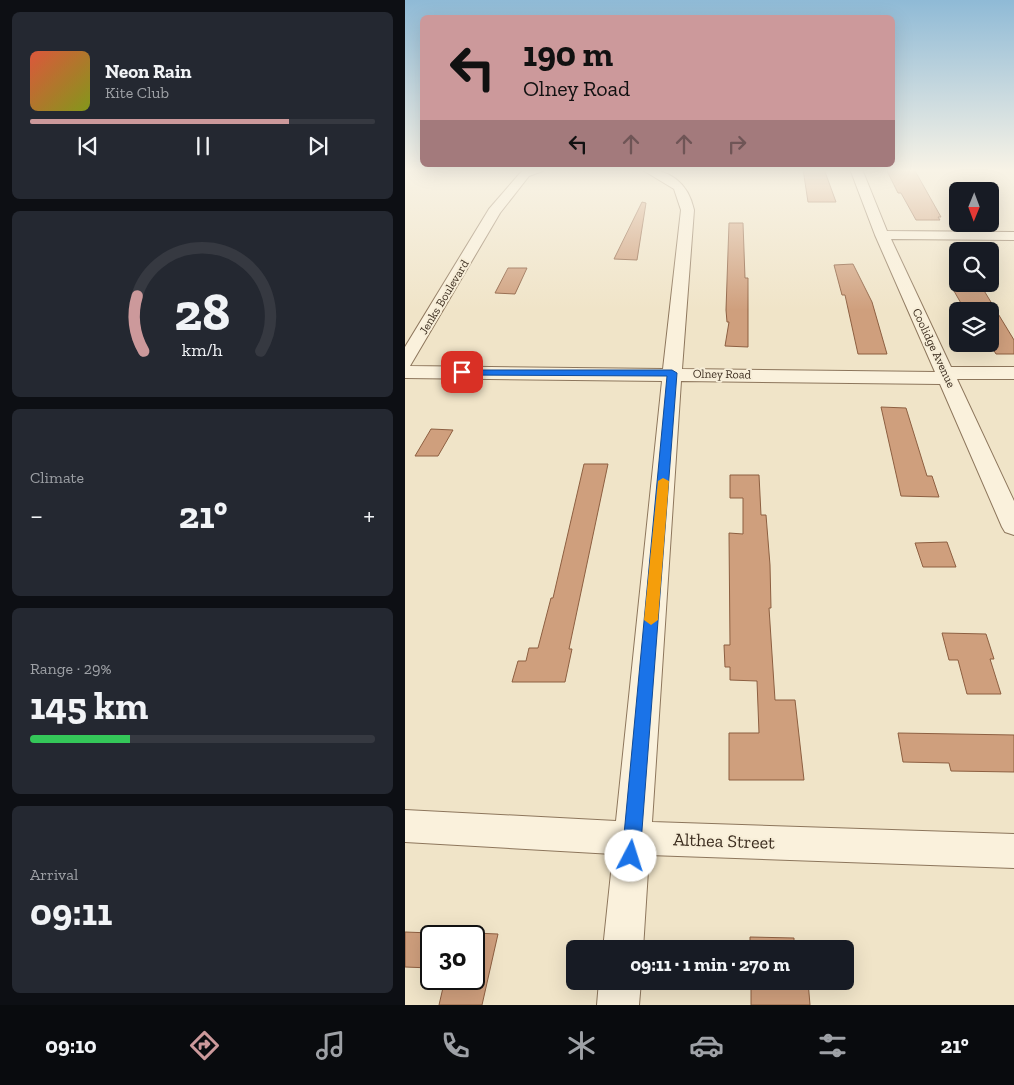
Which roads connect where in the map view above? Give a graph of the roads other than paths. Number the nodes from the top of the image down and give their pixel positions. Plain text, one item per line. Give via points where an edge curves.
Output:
1 (492, 216) edge
2 (687, 216) edge
3 (874, 216) edge
4 (882, 235) junction
5 (1014, 236) edge
6 (405, 362) edge
7 (405, 372) edge
8 (672, 373) junction
9 (1014, 373) edge
10 (947, 375) junction
11 (1014, 527) edge
12 (405, 826) edge
13 (632, 838) junction
14 (1014, 850) edge
15 (624, 940) edge
16 (619, 990) edge
17 (618, 1005) edge

1 - 6 street, Jenks Boulevard
2 - 8 street
3 - 4 street, Coolidge Avenue
4 - 5 street
4 - 10 street, Coolidge Avenue
7 - 8 street, Olney Road
8 - 10 street, Olney Road
8 - 13 street
9 - 10 street, Olney Road
10 - 11 street, Coolidge Avenue
12 - 13 street, Althea Street
13 - 14 street, Althea Street
13 - 15 street
16 - 17 street

